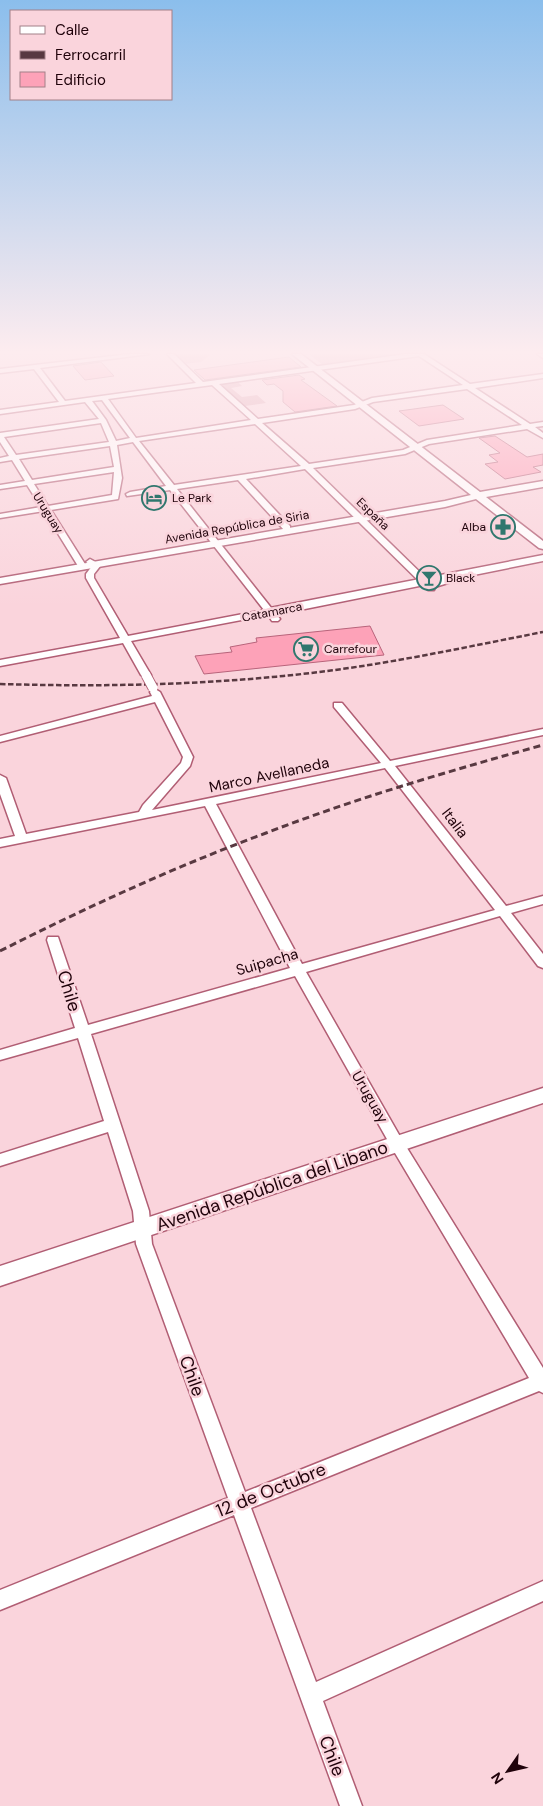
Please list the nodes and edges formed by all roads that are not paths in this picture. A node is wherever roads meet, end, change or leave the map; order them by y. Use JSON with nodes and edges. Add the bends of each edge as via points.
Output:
{"nodes":[{"id":1,"x":2,"y":438,"type":"edge"},
{"id":2,"x":110,"y":438,"type":"edge"},
{"id":3,"x":144,"y":438,"type":"edge"},
{"id":4,"x":276,"y":438,"type":"edge"},
{"id":5,"x":409,"y":438,"type":"edge"},
{"id":6,"x":461,"y":438,"type":"edge"},
{"id":7,"x":133,"y":440,"type":"junction"},
{"id":8,"x":112,"y":444,"type":"junction"},
{"id":9,"x":419,"y":446,"type":"junction"},
{"id":10,"x":14,"y":458,"type":"junction"},
{"id":11,"x":0,"y":460,"type":"edge"},
{"id":12,"x":307,"y":467,"type":"junction"},
{"id":13,"x":118,"y":470,"type":"junction"},
{"id":14,"x":240,"y":477,"type":"junction"},
{"id":15,"x":543,"y":480,"type":"edge"},
{"id":16,"x":29,"y":482,"type":"junction"},
{"id":17,"x":543,"y":484,"type":"edge"},
{"id":18,"x":0,"y":487,"type":"edge"},
{"id":19,"x":172,"y":488,"type":"junction"},
{"id":20,"x":501,"y":489,"type":"junction"},
{"id":21,"x":477,"y":491,"type":"junction"},
{"id":22,"x":130,"y":494,"type":"dead end"},
{"id":23,"x":457,"y":500,"type":"junction"},
{"id":24,"x":493,"y":504,"type":"junction"},
{"id":25,"x":46,"y":508,"type":"junction"},
{"id":26,"x":0,"y":516,"type":"edge"},
{"id":27,"x":358,"y":517,"type":"junction"},
{"id":28,"x":287,"y":528,"type":"junction"},
{"id":29,"x":543,"y":539,"type":"edge"},
{"id":30,"x":217,"y":542,"type":"junction"},
{"id":31,"x":543,"y":546,"type":"edge"},
{"id":32,"x":543,"y":558,"type":"edge"},
{"id":33,"x":90,"y":564,"type":"junction"},
{"id":34,"x":543,"y":564,"type":"edge"},
{"id":35,"x":0,"y":577,"type":"edge"},
{"id":36,"x":0,"y":581,"type":"edge"},
{"id":37,"x":428,"y":585,"type":"junction"},
{"id":38,"x":272,"y":616,"type":"junction"},
{"id":39,"x":127,"y":640,"type":"junction"},
{"id":40,"x":0,"y":663,"type":"edge"},
{"id":41,"x":156,"y":693,"type":"junction"},
{"id":42,"x":338,"y":705,"type":"dead end"},
{"id":43,"x":543,"y":732,"type":"edge"},
{"id":44,"x":0,"y":739,"type":"edge"},
{"id":45,"x":389,"y":765,"type":"junction"},
{"id":46,"x":0,"y":778,"type":"edge"},
{"id":47,"x":209,"y":802,"type":"junction"},
{"id":48,"x":144,"y":814,"type":"junction"},
{"id":49,"x":22,"y":839,"type":"junction"},
{"id":50,"x":0,"y":843,"type":"edge"},
{"id":51,"x":543,"y":900,"type":"edge"},
{"id":52,"x":502,"y":912,"type":"junction"},
{"id":53,"x":53,"y":940,"type":"dead end"},
{"id":54,"x":543,"y":963,"type":"edge"},
{"id":55,"x":298,"y":970,"type":"junction"},
{"id":56,"x":82,"y":1031,"type":"junction"},
{"id":57,"x":0,"y":1055,"type":"edge"},
{"id":58,"x":543,"y":1095,"type":"edge"},
{"id":59,"x":112,"y":1125,"type":"junction"},
{"id":60,"x":397,"y":1144,"type":"junction"},
{"id":61,"x":0,"y":1160,"type":"edge"},
{"id":62,"x":142,"y":1230,"type":"junction"},
{"id":63,"x":0,"y":1276,"type":"edge"},
{"id":64,"x":543,"y":1382,"type":"edge"},
{"id":65,"x":239,"y":1503,"type":"junction"},
{"id":66,"x":543,"y":1591,"type":"edge"},
{"id":67,"x":0,"y":1600,"type":"edge"},
{"id":68,"x":309,"y":1696,"type":"junction"},
{"id":69,"x":351,"y":1806,"type":"edge"}],
"edges":[{"from":1,"to":10,"type":"street","name":"Uruguay"},
{"from":2,"to":8,"type":"street"},
{"from":3,"to":7,"type":"street"},
{"from":4,"to":12,"type":"street","name":"España"},
{"from":5,"to":9,"type":"main road"},
{"from":6,"to":9,"type":"street"},
{"from":7,"to":8,"type":"street"},
{"from":7,"to":19,"type":"street"},
{"from":8,"to":10,"type":"street"},
{"from":8,"to":13,"type":"street"},
{"from":9,"to":12,"type":"street","via":[[404,452]]},
{"from":9,"to":21,"type":"main road"},
{"from":10,"to":11,"type":"street"},
{"from":10,"to":16,"type":"street","name":"Uruguay"},
{"from":12,"to":14,"type":"street"},
{"from":12,"to":27,"type":"street","name":"España"},
{"from":13,"to":16,"type":"street"},
{"from":13,"to":25,"type":"street","via":[[115,498]]},
{"from":14,"to":19,"type":"street"},
{"from":14,"to":28,"type":"street"},
{"from":15,"to":20,"type":"main road"},
{"from":16,"to":18,"type":"street"},
{"from":16,"to":25,"type":"street","name":"Uruguay"},
{"from":17,"to":20,"type":"main road"},
{"from":19,"to":22,"type":"street"},
{"from":19,"to":30,"type":"street"},
{"from":20,"to":21,"type":"main road","name":"Avenida República de Siria"},
{"from":20,"to":21,"type":"main road"},
{"from":20,"to":24,"type":"main road","via":[[494,495]]},
{"from":21,"to":23,"type":"main road","name":"Avenida República de Siria"},
{"from":21,"to":24,"type":"main road"},
{"from":23,"to":24,"type":"main road"},
{"from":23,"to":27,"type":"main road","name":"Avenida República de Siria"},
{"from":24,"to":29,"type":"main road"},
{"from":24,"to":31,"type":"main road"},
{"from":25,"to":26,"type":"street"},
{"from":25,"to":33,"type":"street","name":"Uruguay"},
{"from":27,"to":28,"type":"main road","name":"Avenida República de Siria"},
{"from":27,"to":30,"type":"main road","name":"Avenida República de Siria"},
{"from":27,"to":37,"type":"street","name":"España"},
{"from":28,"to":30,"type":"main road","name":"Avenida República de Siria"},
{"from":30,"to":33,"type":"main road","name":"Avenida República de Siria"},
{"from":30,"to":38,"type":"street"},
{"from":32,"to":37,"type":"main road","name":"Catamarca"},
{"from":33,"to":35,"type":"main road","name":"Avenida República de Siria"},
{"from":33,"to":36,"type":"main road","name":"Avenida República de Siria"},
{"from":33,"to":39,"type":"street","via":[[90,578]]},
{"from":34,"to":37,"type":"main road","name":"Catamarca"},
{"from":37,"to":38,"type":"main road","name":"Catamarca"},
{"from":38,"to":39,"type":"street","name":"Catamarca"},
{"from":39,"to":40,"type":"street","name":"Catamarca"},
{"from":39,"to":41,"type":"street","bridge":true},
{"from":41,"to":44,"type":"street"},
{"from":41,"to":48,"type":"street","via":[[188,757],[186,764]]},
{"from":42,"to":45,"type":"street","name":"Italia"},
{"from":43,"to":45,"type":"street","name":"Marco Avellaneda"},
{"from":45,"to":47,"type":"street","name":"Marco Avellaneda"},
{"from":45,"to":52,"type":"street","name":"Italia"},
{"from":46,"to":49,"type":"street"},
{"from":47,"to":48,"type":"street","name":"Marco Avellaneda"},
{"from":47,"to":55,"type":"street","name":"Uruguay"},
{"from":48,"to":49,"type":"street","name":"Marco Avellaneda"},
{"from":49,"to":50,"type":"street","name":"Marco Avellaneda"},
{"from":51,"to":52,"type":"street","name":"Suipacha"},
{"from":52,"to":54,"type":"street","name":"Italia"},
{"from":52,"to":55,"type":"street","name":"Suipacha"},
{"from":53,"to":56,"type":"street","name":"Chile"},
{"from":55,"to":56,"type":"street","name":"Suipacha"},
{"from":55,"to":60,"type":"street","name":"Uruguay"},
{"from":56,"to":57,"type":"street","name":"Suipacha"},
{"from":56,"to":59,"type":"street","name":"Chile"},
{"from":58,"to":60,"type":"main road","name":"Avenida República del Libano"},
{"from":59,"to":61,"type":"street"},
{"from":59,"to":62,"type":"street","name":"Chile","via":[[141,1210]]},
{"from":60,"to":62,"type":"main road","name":"Avenida República del Libano"},
{"from":60,"to":64,"type":"street","name":"Uruguay"},
{"from":62,"to":63,"type":"main road","name":"Avenida República del Libano"},
{"from":62,"to":65,"type":"street","name":"Chile","via":[[144,1244]]},
{"from":64,"to":65,"type":"street","name":"12 de Octubre"},
{"from":65,"to":67,"type":"street","name":"12 de Octubre"},
{"from":65,"to":68,"type":"street","name":"Chile"},
{"from":66,"to":68,"type":"street"},
{"from":68,"to":69,"type":"street","name":"Chile"}]}
